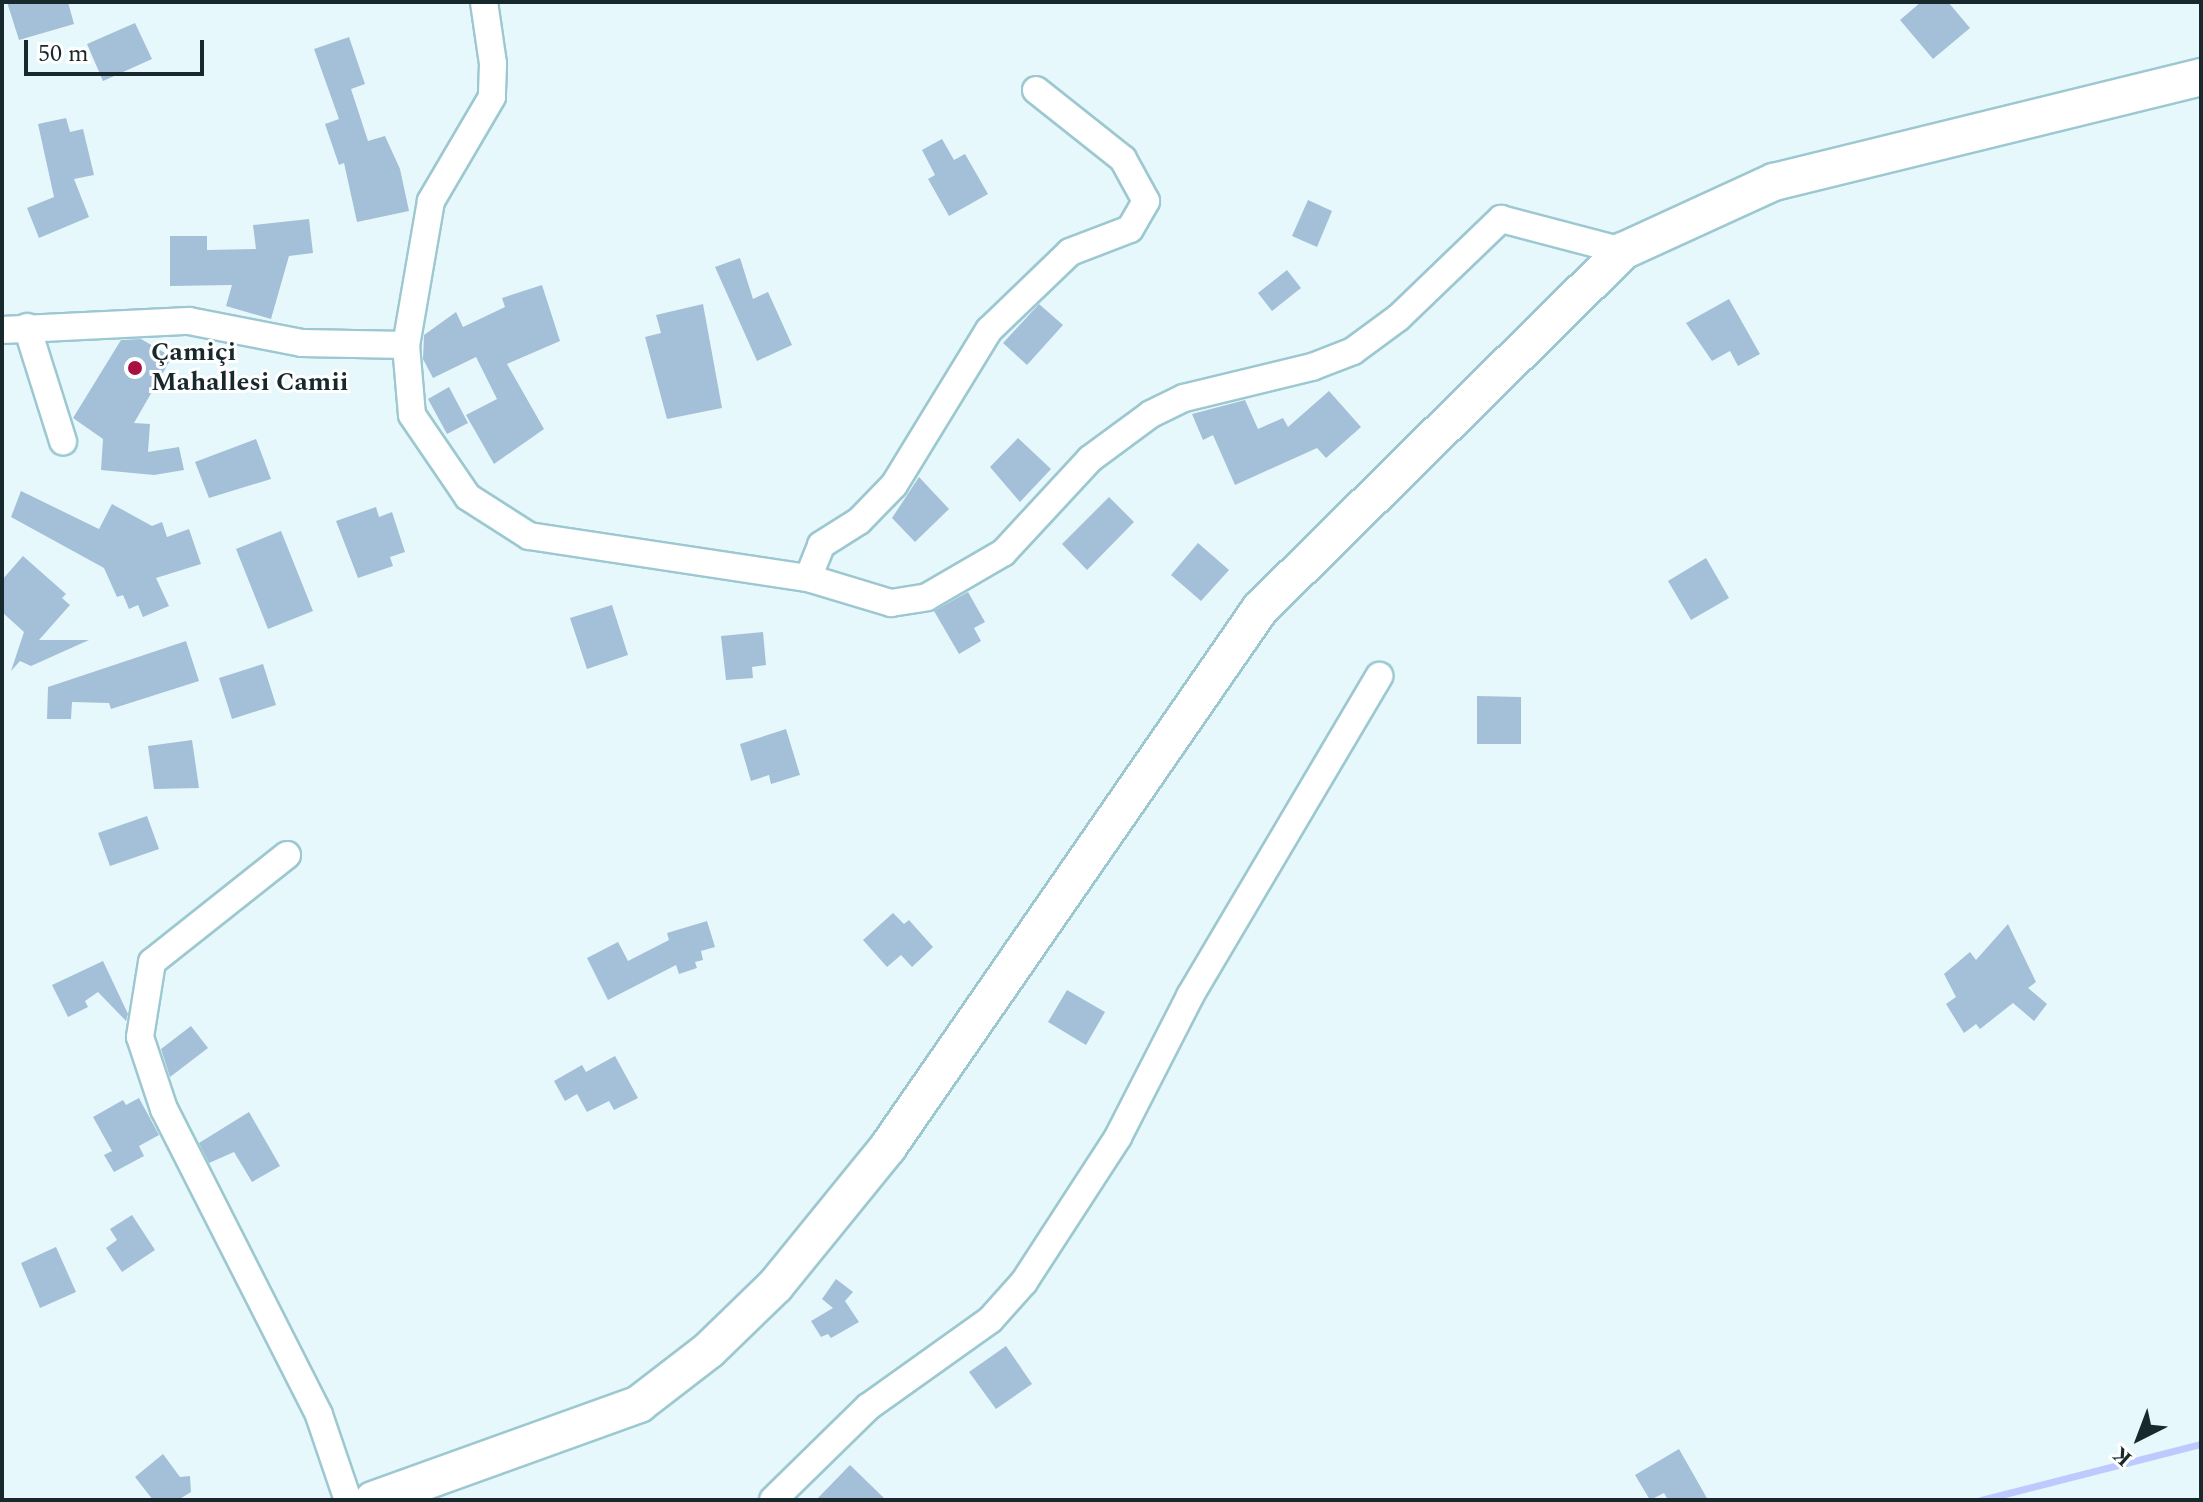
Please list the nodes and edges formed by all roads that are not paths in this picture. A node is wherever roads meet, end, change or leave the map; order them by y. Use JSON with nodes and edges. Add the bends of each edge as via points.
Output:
{"nodes":[{"id":1,"x":484,"y":2,"type":"edge"},
{"id":2,"x":2201,"y":77,"type":"edge"},
{"id":3,"x":1036,"y":90,"type":"dead end"},
{"id":4,"x":1623,"y":251,"type":"junction"},
{"id":5,"x":11,"y":329,"type":"edge"},
{"id":6,"x":406,"y":345,"type":"junction"},
{"id":7,"x":63,"y":441,"type":"dead end"},
{"id":8,"x":808,"y":578,"type":"junction"},
{"id":9,"x":1379,"y":676,"type":"dead end"},
{"id":10,"x":287,"y":855,"type":"dead end"},
{"id":11,"x":348,"y":1500,"type":"edge"},
{"id":12,"x":373,"y":1500,"type":"edge"},
{"id":13,"x":773,"y":1500,"type":"edge"}],
"edges":[{"from":1,"to":6,"type":"street","via":[[492,97],[431,201]]},
{"from":2,"to":4,"type":"main road","via":[[1774,182]]},
{"from":3,"to":8,"type":"street","via":[[1123,159],[1146,201],[1130,229],[1070,252],[989,330],[894,485],[859,521],[821,545]]},
{"from":4,"to":8,"type":"street","via":[[1501,219],[1398,318],[1353,351],[1312,367],[1184,398],[1151,414],[1090,459],[1003,553],[927,597],[891,603]]},
{"from":4,"to":12,"type":"main road","via":[[1260,609],[888,1147],[776,1285],[709,1350],[639,1404]]},
{"from":5,"to":6,"type":"street","via":[[189,321],[302,343]]},
{"from":5,"to":7,"type":"street"},
{"from":6,"to":8,"type":"street","via":[[412,415],[468,497],[529,536]]},
{"from":9,"to":13,"type":"street","via":[[1190,996],[1118,1137],[1024,1282],[990,1320],[868,1407]]},
{"from":10,"to":11,"type":"street","via":[[152,962],[140,1037],[164,1109],[319,1415]]}]}
